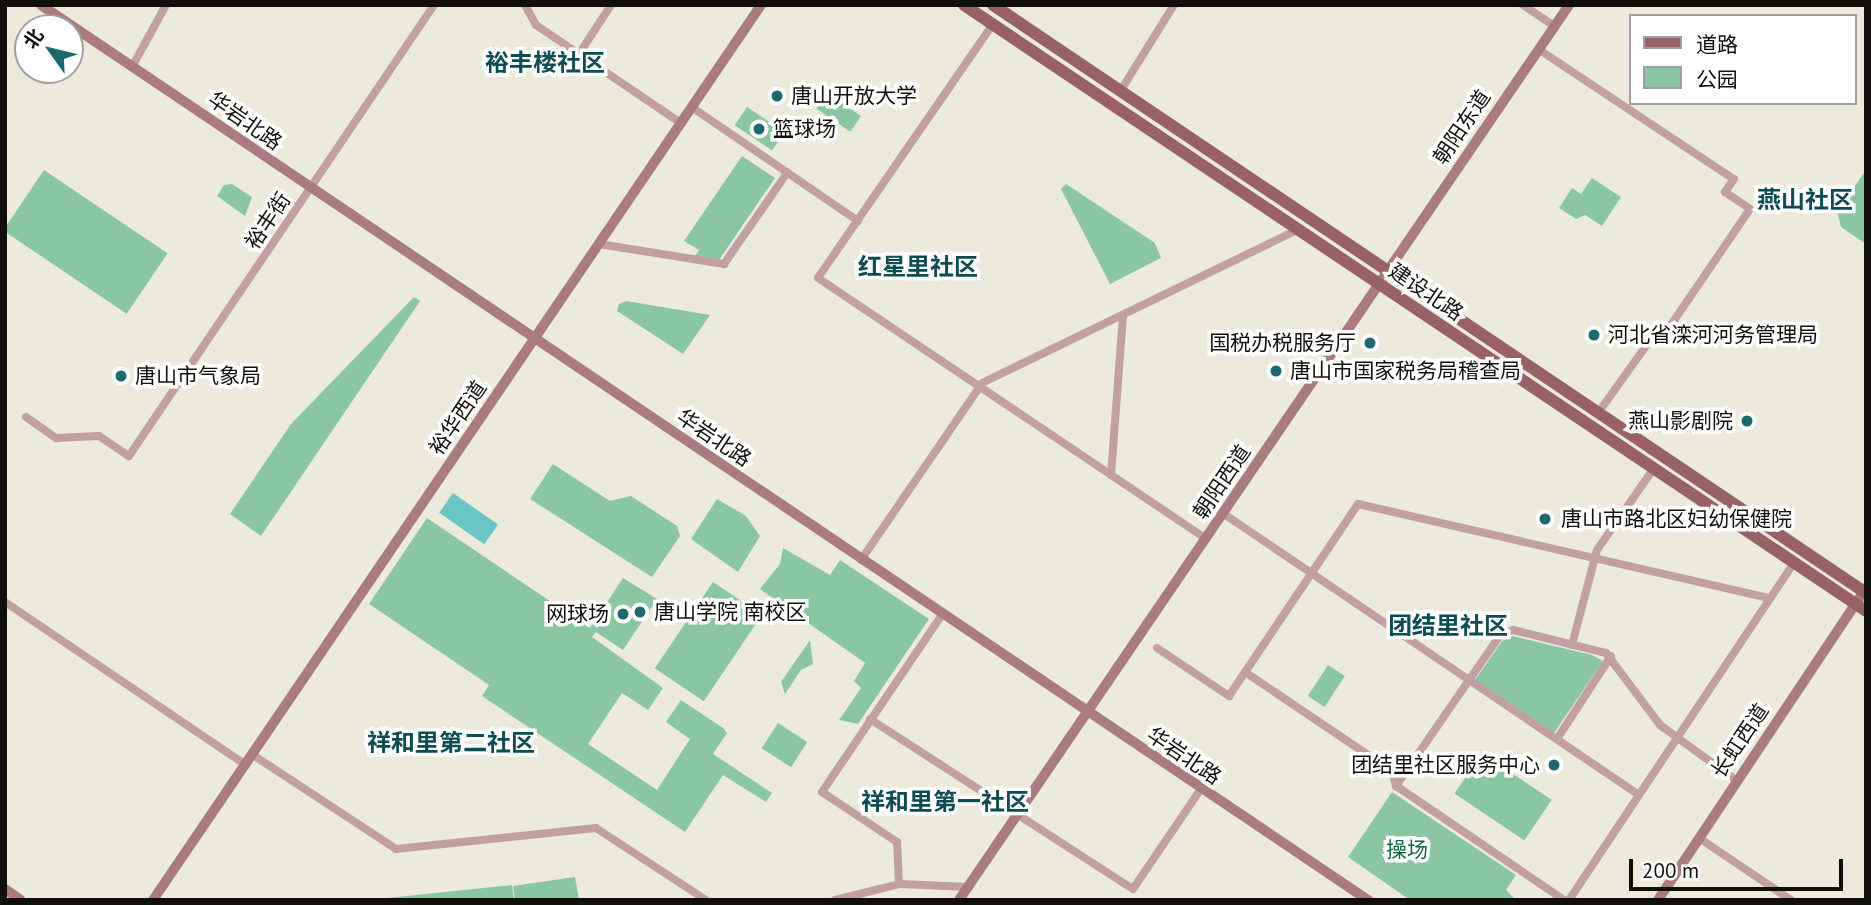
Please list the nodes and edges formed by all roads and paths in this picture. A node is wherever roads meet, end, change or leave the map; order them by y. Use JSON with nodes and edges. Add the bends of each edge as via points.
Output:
{"nodes":[{"id":1,"x":41,"y":5,"type":"edge"},
{"id":2,"x":166,"y":5,"type":"edge"},
{"id":3,"x":434,"y":5,"type":"edge"},
{"id":4,"x":525,"y":5,"type":"edge"},
{"id":5,"x":611,"y":5,"type":"edge"},
{"id":6,"x":761,"y":5,"type":"edge"},
{"id":7,"x":964,"y":5,"type":"edge"},
{"id":8,"x":993,"y":5,"type":"edge"},
{"id":9,"x":1174,"y":5,"type":"edge"},
{"id":10,"x":1523,"y":5,"type":"edge"},
{"id":11,"x":1569,"y":5,"type":"edge"},
{"id":12,"x":993,"y":24,"type":"junction"},
{"id":13,"x":1554,"y":26,"type":"junction"},
{"id":14,"x":1538,"y":49,"type":"junction"},
{"id":15,"x":579,"y":54,"type":"junction"},
{"id":16,"x":132,"y":67,"type":"junction"},
{"id":17,"x":1121,"y":90,"type":"junction"},
{"id":18,"x":693,"y":108,"type":"junction"},
{"id":19,"x":682,"y":124,"type":"junction"},
{"id":20,"x":787,"y":173,"type":"junction"},
{"id":21,"x":310,"y":190,"type":"junction"},
{"id":22,"x":858,"y":221,"type":"junction"},
{"id":23,"x":1299,"y":229,"type":"junction"},
{"id":24,"x":599,"y":244,"type":"junction"},
{"id":25,"x":1388,"y":271,"type":"junction"},
{"id":26,"x":1380,"y":284,"type":"junction"},
{"id":27,"x":1123,"y":317,"type":"junction"},
{"id":28,"x":534,"y":340,"type":"junction"},
{"id":29,"x":978,"y":386,"type":"junction"},
{"id":30,"x":1598,"y":413,"type":"junction"},
{"id":31,"x":26,"y":416,"type":"dead end"},
{"id":32,"x":1654,"y":468,"type":"junction"},
{"id":33,"x":1111,"y":475,"type":"junction"},
{"id":34,"x":1224,"y":514,"type":"junction"},
{"id":35,"x":1206,"y":539,"type":"junction"},
{"id":36,"x":1594,"y":558,"type":"junction"},
{"id":37,"x":861,"y":560,"type":"junction"},
{"id":38,"x":1794,"y":563,"type":"junction"},
{"id":39,"x":1312,"y":573,"type":"junction"},
{"id":40,"x":1865,"y":591,"type":"edge"},
{"id":41,"x":1769,"y":598,"type":"junction"},
{"id":42,"x":5,"y":602,"type":"edge"},
{"id":43,"x":1861,"y":607,"type":"edge"},
{"id":44,"x":942,"y":615,"type":"junction"},
{"id":45,"x":1572,"y":645,"type":"junction"},
{"id":46,"x":1157,"y":648,"type":"dead end"},
{"id":47,"x":1611,"y":656,"type":"junction"},
{"id":48,"x":1245,"y":672,"type":"junction"},
{"id":49,"x":1469,"y":678,"type":"junction"},
{"id":50,"x":1088,"y":714,"type":"junction"},
{"id":51,"x":870,"y":719,"type":"junction"},
{"id":52,"x":1557,"y":739,"type":"junction"},
{"id":53,"x":1676,"y":740,"type":"junction"},
{"id":54,"x":250,"y":760,"type":"junction"},
{"id":55,"x":1737,"y":781,"type":"junction"},
{"id":56,"x":1396,"y":786,"type":"junction"},
{"id":57,"x":1200,"y":790,"type":"junction"},
{"id":58,"x":1639,"y":795,"type":"junction"},
{"id":59,"x":1020,"y":817,"type":"junction"},
{"id":60,"x":1699,"y":838,"type":"junction"},
{"id":61,"x":188,"y":853,"type":"junction"},
{"id":62,"x":899,"y":884,"type":"junction"},
{"id":63,"x":969,"y":887,"type":"junction"},
{"id":64,"x":5,"y":890,"type":"edge"},
{"id":65,"x":21,"y":900,"type":"edge"},
{"id":66,"x":153,"y":900,"type":"edge"},
{"id":67,"x":162,"y":900,"type":"edge"},
{"id":68,"x":706,"y":900,"type":"edge"},
{"id":69,"x":835,"y":900,"type":"edge"},
{"id":70,"x":962,"y":900,"type":"edge"},
{"id":71,"x":1368,"y":900,"type":"edge"},
{"id":72,"x":1567,"y":900,"type":"edge"},
{"id":73,"x":1658,"y":900,"type":"edge"},
{"id":74,"x":1791,"y":900,"type":"edge"}],
"edges":[{"from":1,"to":16,"type":"street","name":"华岩北路"},
{"from":2,"to":16,"type":"street"},
{"from":3,"to":21,"type":"street","name":"裕丰街"},
{"from":4,"to":15,"type":"street","via":[[536,25]]},
{"from":5,"to":15,"type":"street"},
{"from":6,"to":18,"type":"street","name":"裕华西道"},
{"from":7,"to":12,"type":"main road","name":"建设北路"},
{"from":8,"to":17,"type":"main road","name":"建设北路"},
{"from":9,"to":17,"type":"street"},
{"from":10,"to":13,"type":"street"},
{"from":11,"to":13,"type":"street","name":"朝阳东道"},
{"from":12,"to":22,"type":"street"},
{"from":12,"to":23,"type":"main road","name":"建设北路"},
{"from":13,"to":14,"type":"street","name":"朝阳东道"},
{"from":14,"to":25,"type":"street","name":"朝阳东道"},
{"from":14,"to":30,"type":"street","via":[[1734,179],[1725,192],[1749,209],[1664,335],[1651,339]]},
{"from":15,"to":19,"type":"street"},
{"from":16,"to":21,"type":"street","name":"华岩北路"},
{"from":17,"to":25,"type":"main road","name":"建设北路"},
{"from":18,"to":19,"type":"street","name":"裕华西道"},
{"from":18,"to":20,"type":"street"},
{"from":19,"to":24,"type":"street","name":"裕华西道"},
{"from":20,"to":22,"type":"street"},
{"from":20,"to":24,"type":"street","via":[[723,264]]},
{"from":21,"to":28,"type":"street","name":"华岩北路"},
{"from":21,"to":31,"type":"street","name":"裕丰街","via":[[129,456],[99,436],[56,438]]},
{"from":22,"to":29,"type":"street","via":[[818,278]]},
{"from":23,"to":26,"type":"main road","name":"建设北路"},
{"from":23,"to":27,"type":"street"},
{"from":24,"to":28,"type":"street","name":"裕华西道"},
{"from":25,"to":26,"type":"street","name":"朝阳西道"},
{"from":25,"to":30,"type":"main road","name":"建设北路"},
{"from":26,"to":32,"type":"main road","name":"建设北路"},
{"from":26,"to":34,"type":"street","name":"朝阳西道"},
{"from":27,"to":29,"type":"street"},
{"from":27,"to":33,"type":"street"},
{"from":28,"to":37,"type":"street","name":"华岩北路"},
{"from":28,"to":54,"type":"street","name":"裕华西道"},
{"from":29,"to":33,"type":"street"},
{"from":29,"to":37,"type":"street"},
{"from":30,"to":40,"type":"main road","name":"建设北路"},
{"from":32,"to":36,"type":"street"},
{"from":32,"to":38,"type":"main road","name":"建设北路"},
{"from":33,"to":35,"type":"street"},
{"from":34,"to":35,"type":"street","name":"朝阳西道"},
{"from":34,"to":39,"type":"street"},
{"from":35,"to":50,"type":"street","name":"朝阳西道"},
{"from":36,"to":39,"type":"street","via":[[1359,503]]},
{"from":36,"to":41,"type":"street"},
{"from":36,"to":45,"type":"street"},
{"from":37,"to":44,"type":"street","name":"华岩北路"},
{"from":38,"to":41,"type":"street"},
{"from":38,"to":43,"type":"main road","name":"建设北路"},
{"from":39,"to":48,"type":"street"},
{"from":39,"to":49,"type":"street"},
{"from":40,"to":43,"type":"street","name":"长虹西道"},
{"from":41,"to":53,"type":"street"},
{"from":42,"to":54,"type":"street"},
{"from":43,"to":55,"type":"street","name":"长虹西道"},
{"from":44,"to":50,"type":"street","name":"华岩北路"},
{"from":44,"to":51,"type":"street"},
{"from":45,"to":47,"type":"street"},
{"from":45,"to":49,"type":"street","via":[[1507,632]]},
{"from":46,"to":48,"type":"street","via":[[1229,696]]},
{"from":47,"to":52,"type":"street"},
{"from":47,"to":53,"type":"street"},
{"from":48,"to":56,"type":"street","via":[[1392,771]]},
{"from":49,"to":52,"type":"street"},
{"from":49,"to":56,"type":"street"},
{"from":50,"to":57,"type":"street","name":"华岩北路"},
{"from":50,"to":59,"type":"street","name":"朝阳西道"},
{"from":51,"to":59,"type":"street"},
{"from":51,"to":62,"type":"street","via":[[822,792],[897,842]]},
{"from":52,"to":58,"type":"street"},
{"from":53,"to":55,"type":"street"},
{"from":53,"to":58,"type":"street"},
{"from":54,"to":61,"type":"street","name":"裕华西道"},
{"from":54,"to":68,"type":"street","via":[[396,849],[596,828]]},
{"from":55,"to":60,"type":"street","name":"长虹西道"},
{"from":56,"to":72,"type":"street"},
{"from":57,"to":59,"type":"street","via":[[1133,889]]},
{"from":57,"to":71,"type":"street","name":"华岩北路"},
{"from":58,"to":72,"type":"street"},
{"from":59,"to":63,"type":"street","name":"朝阳西道"},
{"from":59,"to":70,"type":"street","name":"朝阳西道"},
{"from":60,"to":73,"type":"street","name":"长虹西道"},
{"from":60,"to":74,"type":"street"},
{"from":61,"to":66,"type":"street","name":"裕华西道"},
{"from":61,"to":67,"type":"street","name":"裕华西道"},
{"from":62,"to":63,"type":"street"},
{"from":62,"to":69,"type":"street"},
{"from":63,"to":70,"type":"street","name":"朝阳西道"},
{"from":64,"to":65,"type":"street"}]}
